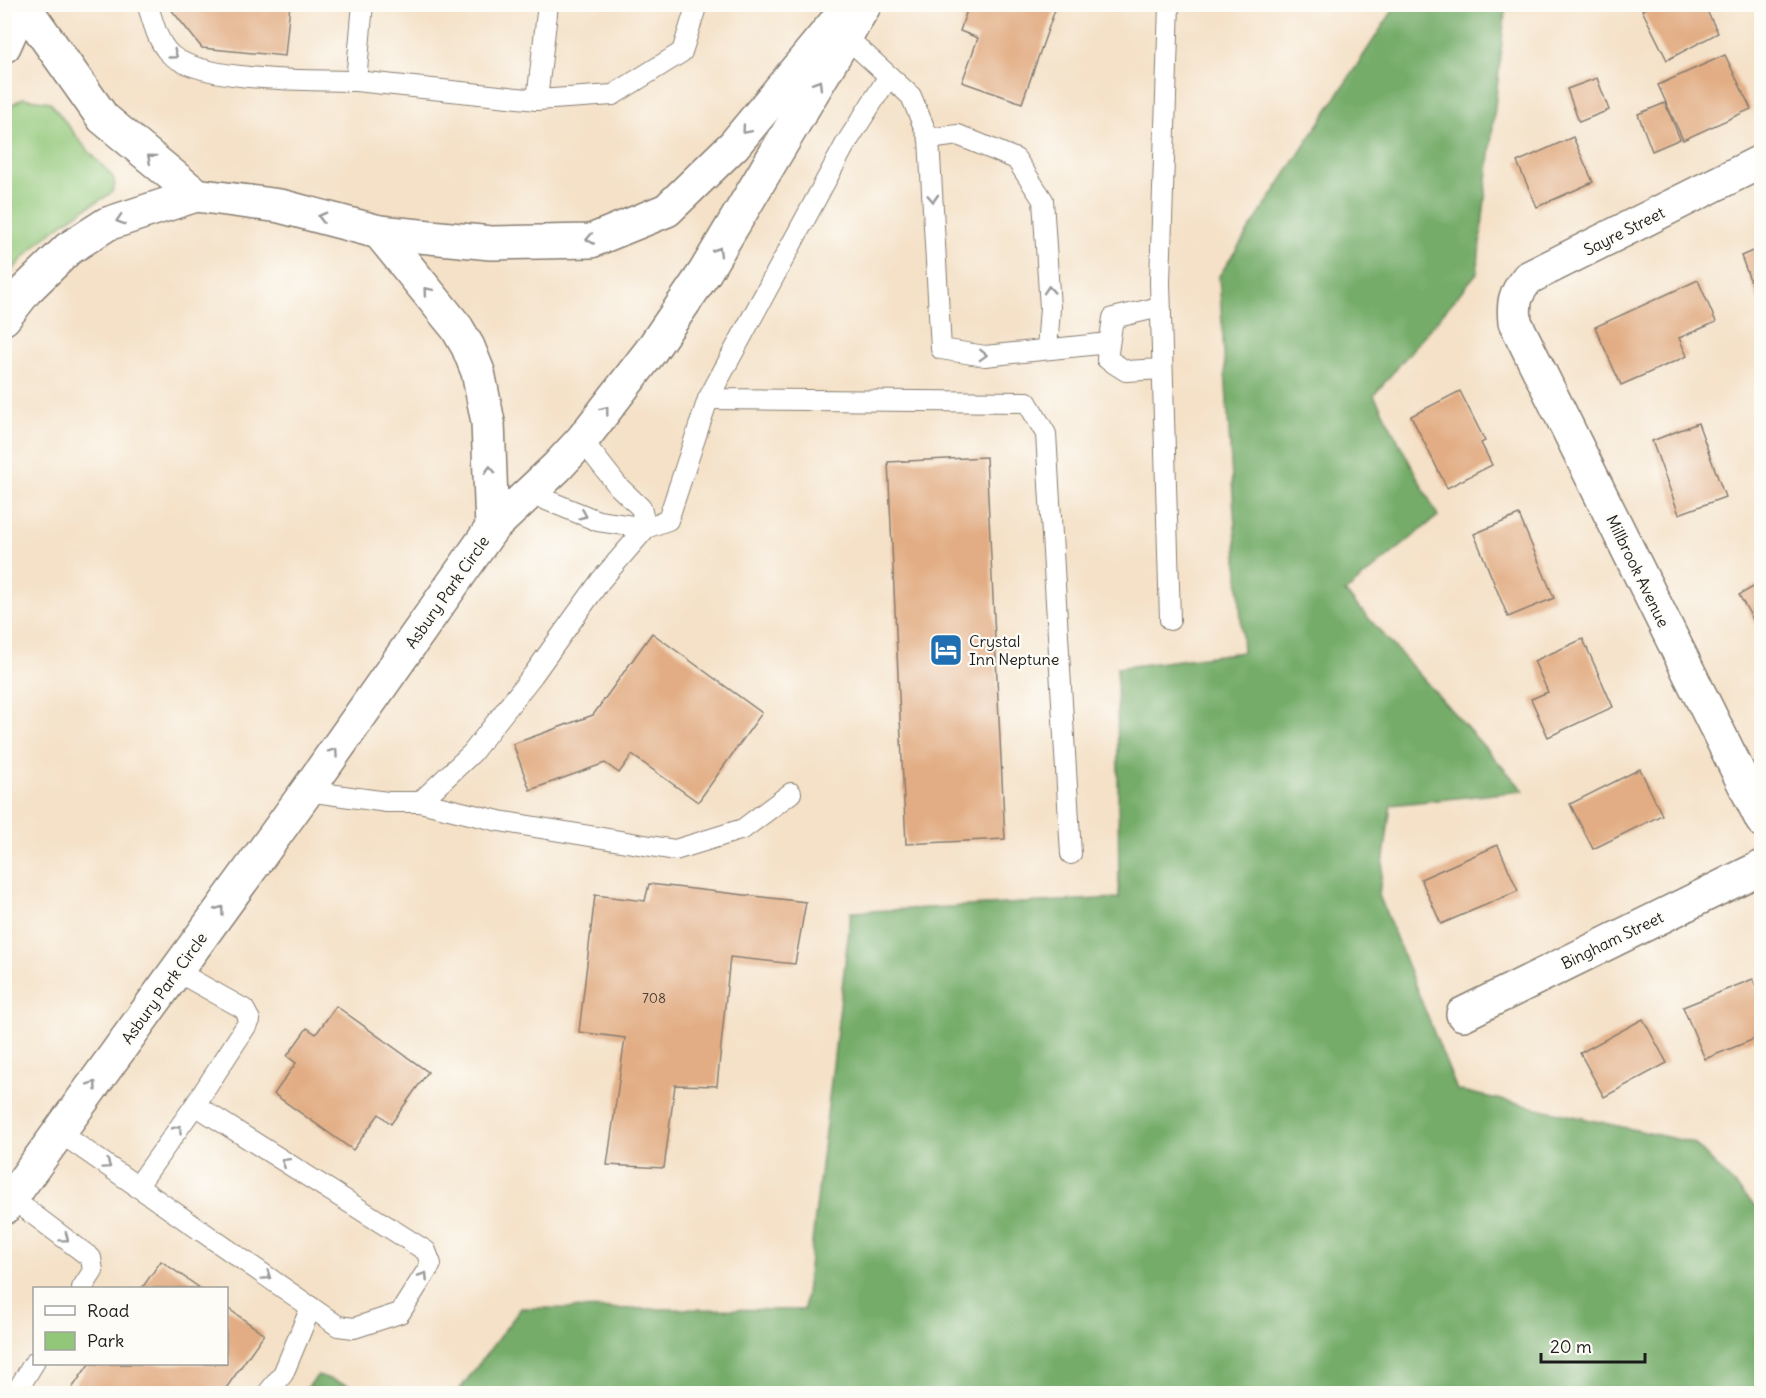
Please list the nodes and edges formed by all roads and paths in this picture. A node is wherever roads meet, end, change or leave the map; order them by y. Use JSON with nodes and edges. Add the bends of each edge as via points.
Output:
{"nodes":[{"id":1,"x":147,"y":4,"type":"edge"},
{"id":2,"x":363,"y":4,"type":"edge"},
{"id":3,"x":548,"y":4,"type":"edge"},
{"id":4,"x":697,"y":4,"type":"edge"},
{"id":5,"x":851,"y":4,"type":"edge"},
{"id":6,"x":865,"y":4,"type":"edge"},
{"id":7,"x":1170,"y":4,"type":"edge"},
{"id":8,"x":23,"y":5,"type":"edge"},
{"id":9,"x":846,"y":37,"type":"junction"},
{"id":10,"x":4,"y":46,"type":"edge"},
{"id":11,"x":889,"y":76,"type":"junction"},
{"id":12,"x":356,"y":81,"type":"junction"},
{"id":13,"x":537,"y":100,"type":"junction"},
{"id":14,"x":930,"y":139,"type":"junction"},
{"id":15,"x":1761,"y":161,"type":"edge"},
{"id":16,"x":196,"y":195,"type":"junction"},
{"id":17,"x":378,"y":232,"type":"junction"},
{"id":18,"x":1160,"y":307,"type":"junction"},
{"id":19,"x":4,"y":318,"type":"edge"},
{"id":20,"x":1515,"y":322,"type":"joint"},
{"id":21,"x":1109,"y":343,"type":"junction"},
{"id":22,"x":1047,"y":349,"type":"junction"},
{"id":23,"x":1162,"y":369,"type":"junction"},
{"id":24,"x":708,"y":399,"type":"junction"},
{"id":25,"x":582,"y":440,"type":"junction"},
{"id":26,"x":530,"y":493,"type":"junction"},
{"id":27,"x":492,"y":528,"type":"junction"},
{"id":28,"x":646,"y":528,"type":"junction"},
{"id":29,"x":1170,"y":620,"type":"dead end"},
{"id":30,"x":307,"y":790,"type":"junction"},
{"id":31,"x":791,"y":793,"type":"dead end"},
{"id":32,"x":420,"y":802,"type":"junction"},
{"id":33,"x":1761,"y":820,"type":"edge"},
{"id":34,"x":1071,"y":854,"type":"dead end"},
{"id":35,"x":1761,"y":867,"type":"edge"},
{"id":36,"x":176,"y":970,"type":"junction"},
{"id":37,"x":1463,"y":1014,"type":"dead end"},
{"id":38,"x":195,"y":1106,"type":"junction"},
{"id":39,"x":59,"y":1132,"type":"junction"},
{"id":40,"x":137,"y":1187,"type":"junction"},
{"id":41,"x":9,"y":1213,"type":"edge"},
{"id":42,"x":83,"y":1287,"type":"edge"},
{"id":43,"x":311,"y":1307,"type":"junction"},
{"id":44,"x":33,"y":1365,"type":"edge"},
{"id":45,"x":15,"y":1394,"type":"edge"},
{"id":46,"x":267,"y":1394,"type":"edge"}],
"edges":[{"from":1,"to":12,"type":"lane","one_way":true,"via":[[158,36],[169,53],[195,68],[239,76]]},
{"from":2,"to":12,"type":"lane"},
{"from":3,"to":13,"type":"lane"},
{"from":4,"to":13,"type":"lane","via":[[682,52],[613,95]]},
{"from":5,"to":17,"type":"main road","one_way":true,"via":[[734,145],[668,210],[591,241],[491,243]]},
{"from":6,"to":9,"type":"main road"},
{"from":7,"to":18,"type":"lane"},
{"from":8,"to":10,"type":"main road"},
{"from":16,"to":8,"type":"main road","one_way":true,"via":[[103,118]]},
{"from":9,"to":11,"type":"lane"},
{"from":25,"to":9,"type":"main road","one_way":true,"via":[[705,272]]},
{"from":11,"to":14,"type":"lane","via":[[911,96]]},
{"from":11,"to":24,"type":"lane","via":[[845,145]]},
{"from":12,"to":13,"type":"lane"},
{"from":22,"to":14,"type":"lane","one_way":true,"via":[[1050,309],[1043,200],[1016,159],[958,135]]},
{"from":14,"to":22,"type":"lane","one_way":true,"via":[[940,349],[985,356]]},
{"from":15,"to":20,"type":"main road","name":"Sayre Street","via":[[1528,278],[1513,305]]},
{"from":17,"to":16,"type":"main road","one_way":true,"via":[[280,206]]},
{"from":16,"to":19,"type":"main road","one_way":true,"via":[[107,224],[68,249]]},
{"from":27,"to":17,"type":"main road","name":"Asbury Park Circle","one_way":true,"via":[[489,422],[478,372],[457,328]]},
{"from":18,"to":21,"type":"lane","via":[[1113,318]]},
{"from":18,"to":23,"type":"lane"},
{"from":20,"to":33,"type":"main road","name":"Millbrook Avenue"},
{"from":21,"to":22,"type":"lane"},
{"from":21,"to":23,"type":"lane","via":[[1107,359],[1126,371]]},
{"from":23,"to":29,"type":"lane"},
{"from":24,"to":28,"type":"lane","via":[[668,520]]},
{"from":24,"to":34,"type":"lane","via":[[1027,402],[1046,434]]},
{"from":25,"to":26,"type":"main road"},
{"from":25,"to":28,"type":"lane","via":[[641,508]]},
{"from":26,"to":27,"type":"main road"},
{"from":26,"to":28,"type":"lane","one_way":true,"via":[[598,521]]},
{"from":30,"to":27,"type":"main road","name":"Asbury Park Circle","one_way":true},
{"from":28,"to":32,"type":"lane","via":[[601,580],[471,753]]},
{"from":30,"to":32,"type":"lane","via":[[387,802]]},
{"from":36,"to":30,"type":"main road","name":"Asbury Park Circle","one_way":true},
{"from":31,"to":32,"type":"lane","via":[[743,829],[675,849],[499,821]]},
{"from":35,"to":37,"type":"main road","name":"Bingham Street"},
{"from":36,"to":38,"type":"lane","via":[[244,1009],[250,1020]]},
{"from":39,"to":36,"type":"main road","name":"Asbury Park Circle","one_way":true},
{"from":40,"to":38,"type":"lane","one_way":true},
{"from":43,"to":38,"type":"lane","one_way":true,"via":[[338,1326],[354,1328],[400,1313],[431,1264],[426,1251]]},
{"from":39,"to":40,"type":"lane","one_way":true},
{"from":39,"to":41,"type":"main road","name":"Asbury Park Circle"},
{"from":40,"to":43,"type":"lane","one_way":true},
{"from":41,"to":42,"type":"lane","one_way":true,"via":[[91,1257],[93,1271]]},
{"from":43,"to":46,"type":"lane","via":[[283,1374]]},
{"from":44,"to":45,"type":"lane"}]}
